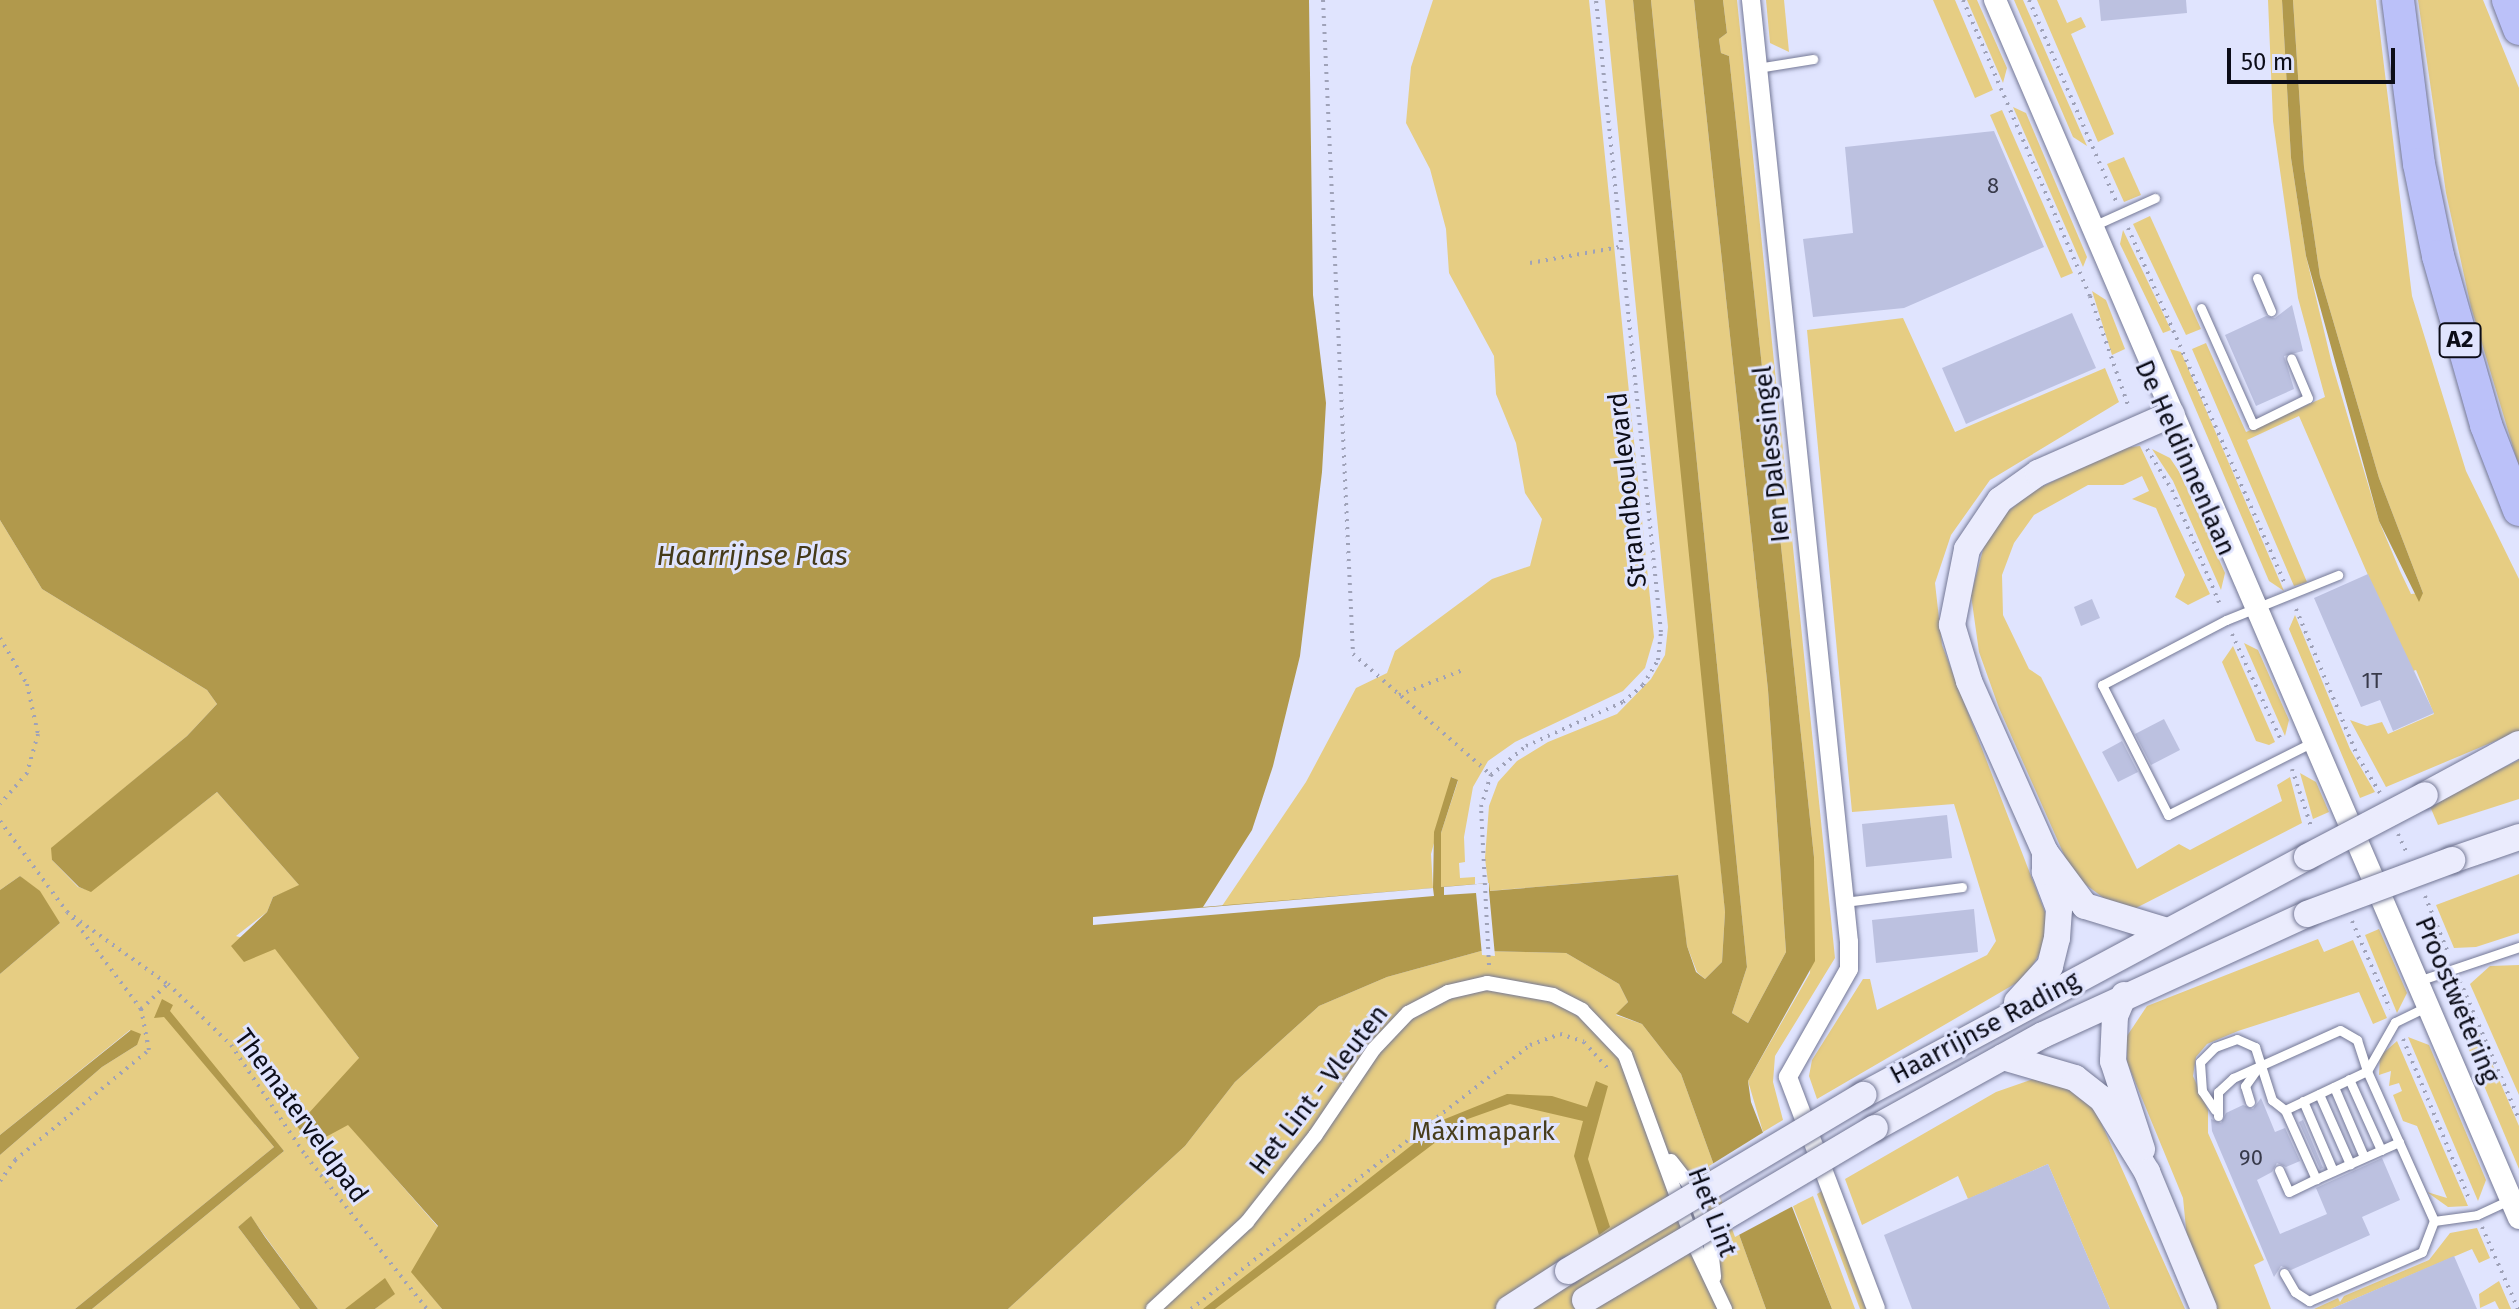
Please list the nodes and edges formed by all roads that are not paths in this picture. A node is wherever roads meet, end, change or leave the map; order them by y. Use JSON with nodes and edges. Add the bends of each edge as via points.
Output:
{"nodes":[{"id":1,"x":1751,"y":0,"type":"edge"},
{"id":2,"x":1995,"y":0,"type":"edge"},
{"id":3,"x":2398,"y":0,"type":"edge"},
{"id":4,"x":2508,"y":0,"type":"edge"},
{"id":5,"x":2519,"y":29,"type":"edge"},
{"id":6,"x":1813,"y":59,"type":"dead end"},
{"id":7,"x":1757,"y":68,"type":"junction"},
{"id":8,"x":2155,"y":198,"type":"dead end"},
{"id":9,"x":2093,"y":226,"type":"junction"},
{"id":10,"x":2257,"y":278,"type":"dead end"},
{"id":11,"x":2201,"y":308,"type":"dead end"},
{"id":12,"x":2271,"y":311,"type":"dead end"},
{"id":13,"x":2291,"y":358,"type":"dead end"},
{"id":14,"x":2172,"y":414,"type":"junction"},
{"id":15,"x":2519,"y":510,"type":"edge"},
{"id":16,"x":2338,"y":575,"type":"dead end"},
{"id":17,"x":2253,"y":607,"type":"junction"},
{"id":18,"x":2311,"y":743,"type":"junction"},
{"id":19,"x":2519,"y":744,"type":"edge"},
{"id":20,"x":2341,"y":806,"type":"joint"},
{"id":21,"x":2513,"y":839,"type":"edge"},
{"id":22,"x":2045,"y":852,"type":"junction"},
{"id":23,"x":1962,"y":887,"type":"dead end"},
{"id":24,"x":1845,"y":902,"type":"junction"},
{"id":25,"x":2167,"y":931,"type":"junction"},
{"id":26,"x":2519,"y":947,"type":"edge"},
{"id":27,"x":2418,"y":981,"type":"junction"},
{"id":28,"x":2124,"y":995,"type":"junction"},
{"id":29,"x":2428,"y":1006,"type":"junction"},
{"id":30,"x":2004,"y":1017,"type":"junction"},
{"id":31,"x":2003,"y":1057,"type":"junction"},
{"id":32,"x":2261,"y":1065,"type":"junction"},
{"id":33,"x":2367,"y":1071,"type":"junction"},
{"id":34,"x":2349,"y":1079,"type":"junction"},
{"id":35,"x":2334,"y":1087,"type":"junction"},
{"id":36,"x":2319,"y":1094,"type":"junction"},
{"id":37,"x":2303,"y":1101,"type":"junction"},
{"id":38,"x":2250,"y":1102,"type":"dead end"},
{"id":39,"x":2285,"y":1110,"type":"junction"},
{"id":40,"x":2399,"y":1142,"type":"junction"},
{"id":41,"x":2381,"y":1150,"type":"junction"},
{"id":42,"x":1665,"y":1154,"type":"joint"},
{"id":43,"x":2364,"y":1157,"type":"junction"},
{"id":44,"x":2350,"y":1164,"type":"junction"},
{"id":45,"x":2279,"y":1170,"type":"dead end"},
{"id":46,"x":2333,"y":1171,"type":"junction"},
{"id":47,"x":2147,"y":1172,"type":"junction"},
{"id":48,"x":2316,"y":1179,"type":"junction"},
{"id":49,"x":2515,"y":1209,"type":"edge"},
{"id":50,"x":2434,"y":1221,"type":"junction"},
{"id":51,"x":2284,"y":1273,"type":"dead end"},
{"id":52,"x":1578,"y":1304,"type":"edge"},
{"id":53,"x":1153,"y":1309,"type":"edge"},
{"id":54,"x":1509,"y":1309,"type":"edge"},
{"id":55,"x":1725,"y":1309,"type":"edge"},
{"id":56,"x":1876,"y":1309,"type":"edge"},
{"id":57,"x":2204,"y":1309,"type":"edge"}],
"edges":[{"from":1,"to":7,"type":"street","name":"Ien Dalessingel"},
{"from":2,"to":9,"type":"street","name":"De Heldinnenlaan"},
{"from":3,"to":15,"type":"highway","number":"A2","via":[[2419,164],[2438,256],[2486,425]]},
{"from":4,"to":5,"type":"highway"},
{"from":6,"to":7,"type":"lane"},
{"from":7,"to":24,"type":"street","name":"Ien Dalessingel"},
{"from":8,"to":9,"type":"lane"},
{"from":9,"to":14,"type":"street","name":"De Heldinnenlaan"},
{"from":10,"to":12,"type":"lane"},
{"from":11,"to":13,"type":"lane","via":[[2253,425],[2308,398]]},
{"from":14,"to":17,"type":"street","name":"De Heldinnenlaan"},
{"from":14,"to":22,"type":"main road","via":[[2038,473],[2000,500],[1967,549],[1952,625],[1969,681]]},
{"from":16,"to":17,"type":"lane"},
{"from":17,"to":18,"type":"street","name":"De Heldinnenlaan"},
{"from":17,"to":18,"type":"lane","via":[[2102,685],[2168,815]]},
{"from":18,"to":20,"type":"street","name":"De Heldinnenlaan"},
{"from":19,"to":25,"type":"main road","name":"Haarrijnse Rading","bridge":true},
{"from":20,"to":27,"type":"street","name":"Proostwetering"},
{"from":21,"to":28,"type":"main road","name":"Haarrijnse Rading","bridge":true,"via":[[2307,914]]},
{"from":22,"to":25,"type":"main road","via":[[2085,906]]},
{"from":22,"to":30,"type":"main road","via":[[2045,872],[2059,909],[2053,956]]},
{"from":23,"to":24,"type":"lane"},
{"from":24,"to":56,"type":"street","name":"Ien Dalessingel","via":[[1849,969],[1788,1077]]},
{"from":25,"to":30,"type":"main road","name":"Haarrijnse Rading"},
{"from":26,"to":27,"type":"lane"},
{"from":27,"to":29,"type":"street","name":"Proostwetering"},
{"from":28,"to":31,"type":"main road","name":"Haarrijnse Rading"},
{"from":28,"to":47,"type":"main road","via":[[2115,1016],[2113,1061],[2139,1130]]},
{"from":29,"to":33,"type":"lane","via":[[2395,1022]]},
{"from":29,"to":49,"type":"street","name":"Proostwetering"},
{"from":30,"to":54,"type":"main road","name":"Haarrijnse Rading","bridge":true,"via":[[1863,1095]]},
{"from":31,"to":47,"type":"main road","via":[[2088,1086]]},
{"from":31,"to":52,"type":"main road","name":"Haarrijnse Rading","bridge":true},
{"from":32,"to":32,"type":"lane","via":[[2248,1040],[2237,1039],[2207,1054],[2198,1072],[2216,1113],[2218,1092]]},
{"from":32,"to":33,"type":"lane","via":[[2340,1030],[2357,1040]]},
{"from":32,"to":38,"type":"lane","via":[[2245,1086]]},
{"from":32,"to":39,"type":"lane","via":[[2272,1100]]},
{"from":33,"to":34,"type":"lane"},
{"from":33,"to":40,"type":"lane"},
{"from":34,"to":35,"type":"lane"},
{"from":34,"to":41,"type":"lane"},
{"from":35,"to":36,"type":"lane"},
{"from":35,"to":43,"type":"lane"},
{"from":36,"to":37,"type":"lane"},
{"from":36,"to":44,"type":"lane"},
{"from":37,"to":39,"type":"lane"},
{"from":37,"to":46,"type":"lane"},
{"from":39,"to":48,"type":"lane"},
{"from":40,"to":41,"type":"lane"},
{"from":40,"to":50,"type":"lane"},
{"from":41,"to":43,"type":"lane"},
{"from":42,"to":53,"type":"street","name":"Het Lint - Vleuten","via":[[1625,1055],[1582,1010],[1553,995],[1487,983],[1448,992],[1408,1013],[1374,1049],[1247,1222]]},
{"from":42,"to":55,"type":"street","name":"Het Lint","via":[[1695,1246]]},
{"from":43,"to":44,"type":"lane"},
{"from":44,"to":46,"type":"lane"},
{"from":45,"to":48,"type":"lane","via":[[2289,1192]]},
{"from":46,"to":48,"type":"lane"},
{"from":47,"to":57,"type":"main road"},
{"from":49,"to":50,"type":"lane"},
{"from":50,"to":51,"type":"lane","via":[[2422,1252],[2309,1301],[2295,1292]]}]}
